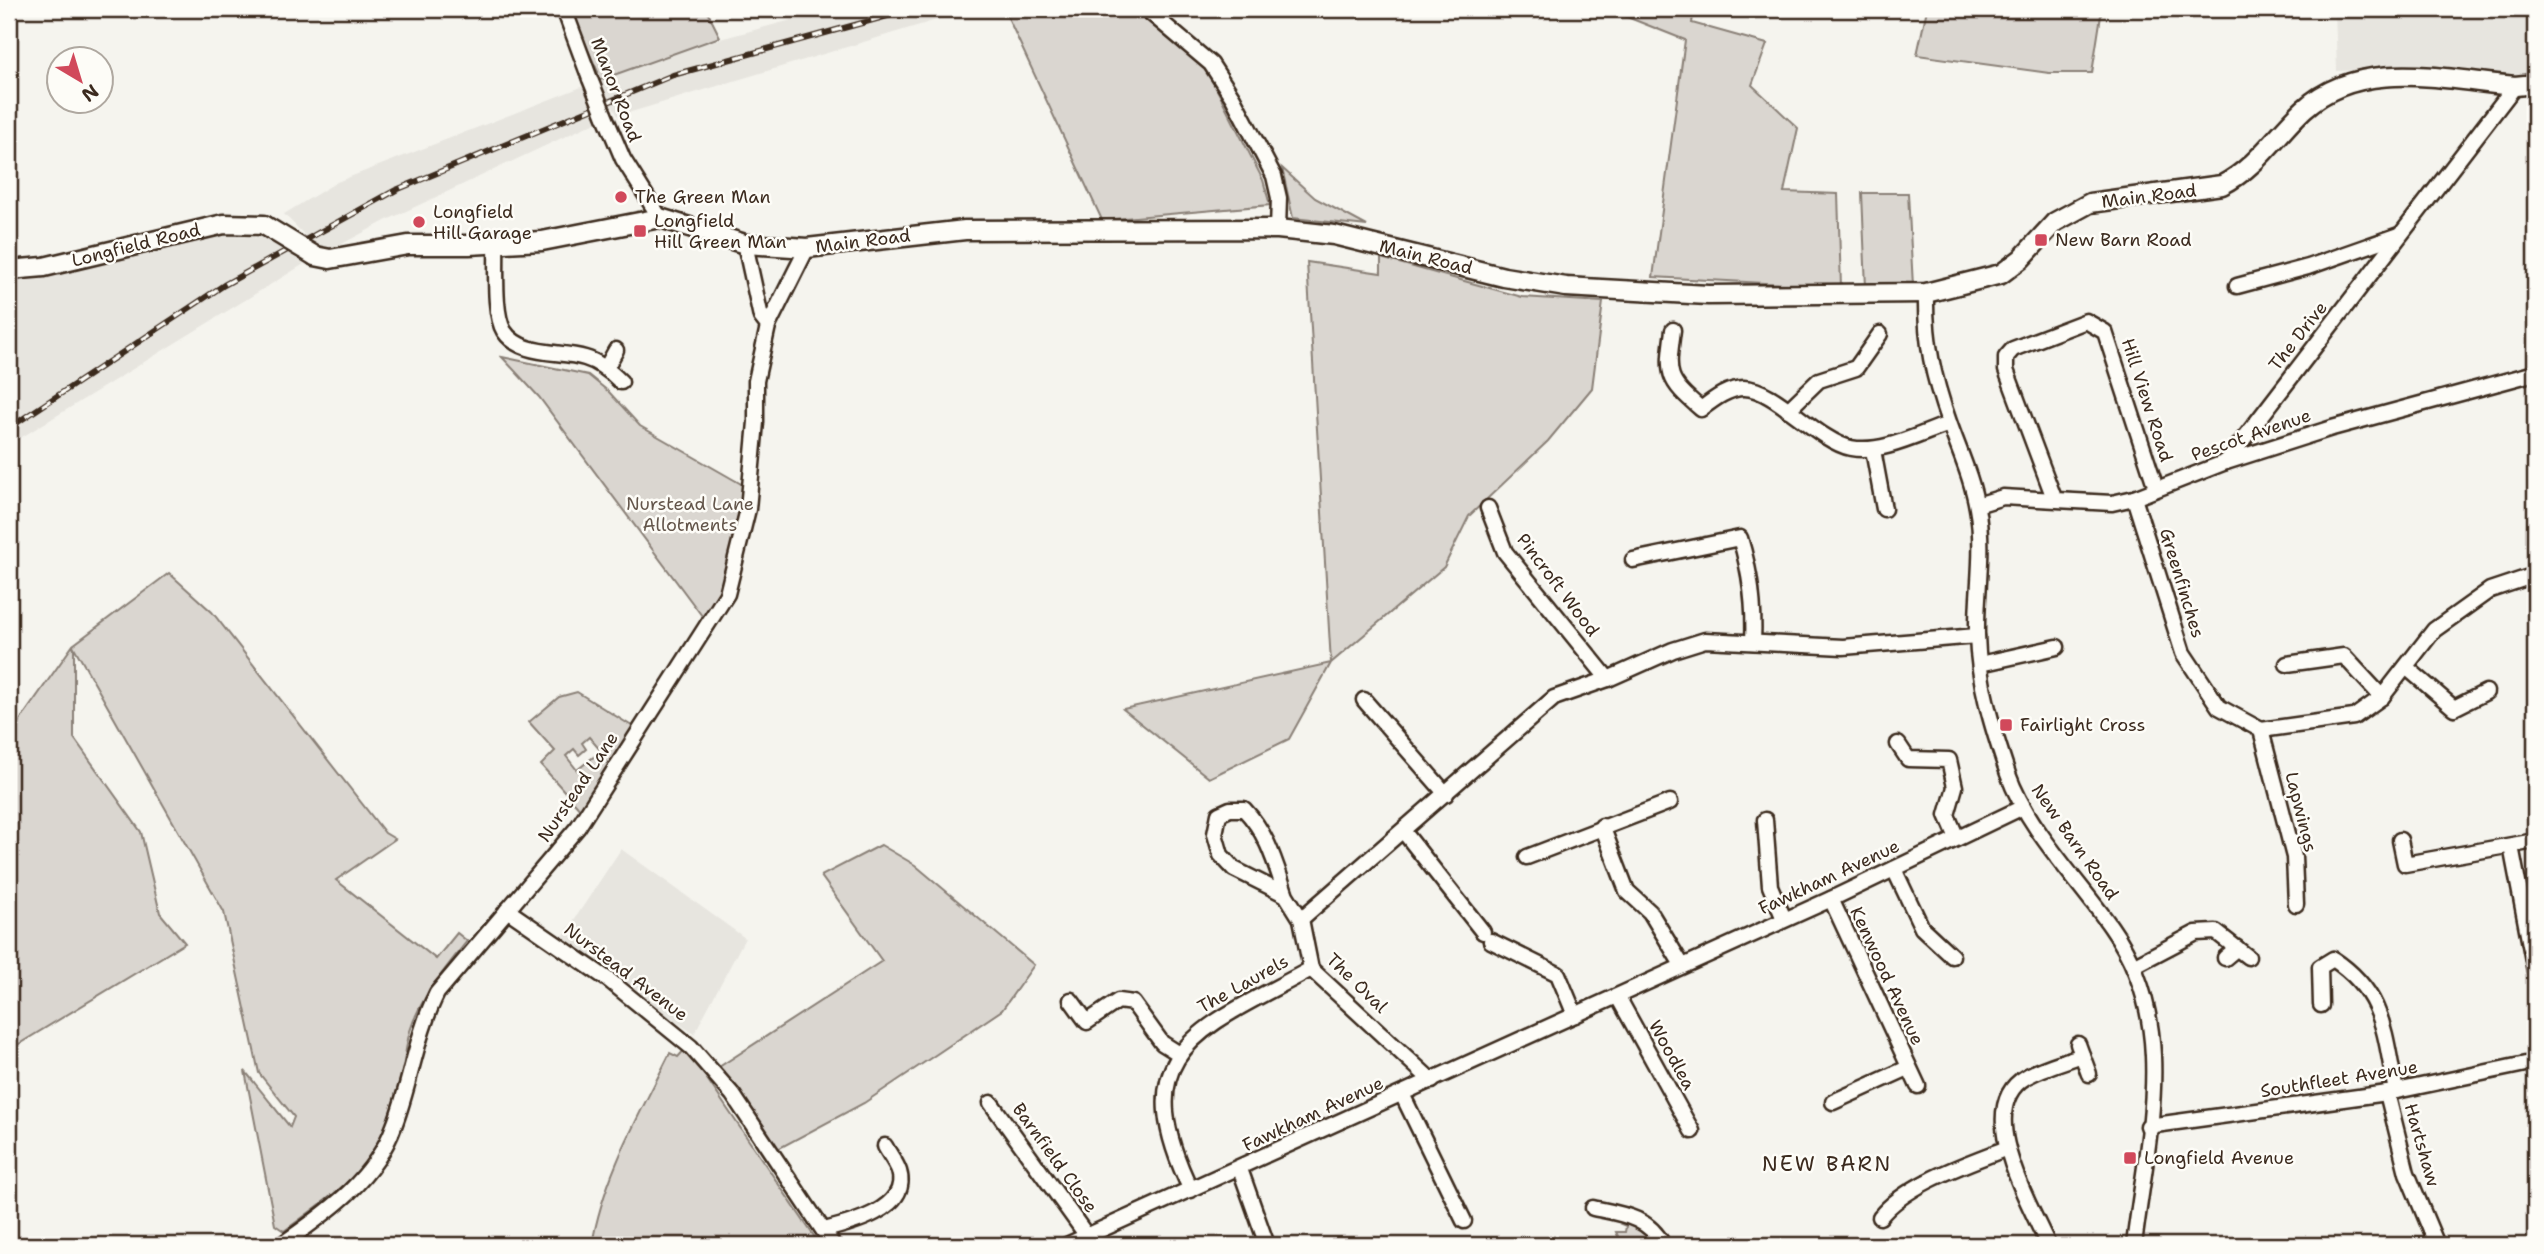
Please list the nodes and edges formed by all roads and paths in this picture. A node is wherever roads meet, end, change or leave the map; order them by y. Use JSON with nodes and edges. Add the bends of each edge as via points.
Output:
{"nodes":[{"id":1,"x":564,"y":9,"type":"edge"},
{"id":2,"x":1146,"y":9,"type":"edge"},
{"id":3,"x":2535,"y":85,"type":"edge"},
{"id":4,"x":2515,"y":86,"type":"junction"},
{"id":5,"x":660,"y":218,"type":"junction"},
{"id":6,"x":264,"y":225,"type":"joint"},
{"id":7,"x":1278,"y":229,"type":"junction"},
{"id":8,"x":2400,"y":235,"type":"junction"},
{"id":9,"x":496,"y":244,"type":"junction"},
{"id":10,"x":745,"y":244,"type":"junction"},
{"id":11,"x":807,"y":248,"type":"junction"},
{"id":12,"x":9,"y":270,"type":"edge"},
{"id":13,"x":2237,"y":286,"type":"dead end"},
{"id":14,"x":1926,"y":293,"type":"junction"},
{"id":15,"x":768,"y":326,"type":"junction"},
{"id":16,"x":1673,"y":330,"type":"dead end"},
{"id":17,"x":1880,"y":334,"type":"dead end"},
{"id":18,"x":616,"y":350,"type":"dead end"},
{"id":19,"x":606,"y":368,"type":"junction"},
{"id":20,"x":2535,"y":373,"type":"edge"},
{"id":21,"x":621,"y":382,"type":"dead end"},
{"id":22,"x":1788,"y":410,"type":"junction"},
{"id":23,"x":1949,"y":424,"type":"junction"},
{"id":24,"x":1873,"y":450,"type":"junction"},
{"id":25,"x":2226,"y":462,"type":"junction"},
{"id":26,"x":2155,"y":488,"type":"junction"},
{"id":27,"x":2054,"y":498,"type":"junction"},
{"id":28,"x":2134,"y":498,"type":"junction"},
{"id":29,"x":1977,"y":505,"type":"junction"},
{"id":30,"x":1488,"y":508,"type":"dead end"},
{"id":31,"x":1884,"y":509,"type":"dead end"},
{"id":32,"x":1633,"y":560,"type":"dead end"},
{"id":33,"x":2535,"y":575,"type":"edge"},
{"id":34,"x":1977,"y":636,"type":"junction"},
{"id":35,"x":1753,"y":642,"type":"junction"},
{"id":36,"x":2057,"y":647,"type":"dead end"},
{"id":37,"x":1980,"y":664,"type":"junction"},
{"id":38,"x":2287,"y":664,"type":"dead end"},
{"id":39,"x":2406,"y":667,"type":"junction"},
{"id":40,"x":1608,"y":679,"type":"junction"},
{"id":41,"x":2486,"y":692,"type":"dead end"},
{"id":42,"x":2382,"y":697,"type":"junction"},
{"id":43,"x":1364,"y":700,"type":"dead end"},
{"id":44,"x":2261,"y":730,"type":"junction"},
{"id":45,"x":1898,"y":744,"type":"dead end"},
{"id":46,"x":1446,"y":794,"type":"junction"},
{"id":47,"x":1670,"y":802,"type":"dead end"},
{"id":48,"x":2023,"y":807,"type":"junction"},
{"id":49,"x":1765,"y":820,"type":"dead end"},
{"id":50,"x":1602,"y":826,"type":"junction"},
{"id":51,"x":1404,"y":832,"type":"junction"},
{"id":52,"x":1957,"y":838,"type":"junction"},
{"id":53,"x":2400,"y":840,"type":"dead end"},
{"id":54,"x":2535,"y":841,"type":"edge"},
{"id":55,"x":2511,"y":846,"type":"junction"},
{"id":56,"x":1527,"y":857,"type":"dead end"},
{"id":57,"x":1894,"y":869,"type":"junction"},
{"id":58,"x":1286,"y":895,"type":"junction"},
{"id":59,"x":1831,"y":899,"type":"junction"},
{"id":60,"x":2296,"y":904,"type":"dead end"},
{"id":61,"x":507,"y":910,"type":"junction"},
{"id":62,"x":1301,"y":919,"type":"junction"},
{"id":63,"x":1784,"y":919,"type":"junction"},
{"id":64,"x":1952,"y":956,"type":"dead end"},
{"id":65,"x":2225,"y":958,"type":"dead end"},
{"id":66,"x":1682,"y":965,"type":"junction"},
{"id":67,"x":2135,"y":965,"type":"junction"},
{"id":68,"x":1311,"y":969,"type":"junction"},
{"id":69,"x":2535,"y":971,"type":"edge"},
{"id":70,"x":1618,"y":997,"type":"junction"},
{"id":71,"x":1071,"y":1000,"type":"dead end"},
{"id":72,"x":2321,"y":1005,"type":"dead end"},
{"id":73,"x":1575,"y":1015,"type":"junction"},
{"id":74,"x":1178,"y":1053,"type":"junction"},
{"id":75,"x":2535,"y":1062,"type":"edge"},
{"id":76,"x":1909,"y":1068,"type":"junction"},
{"id":77,"x":2089,"y":1074,"type":"dead end"},
{"id":78,"x":1432,"y":1081,"type":"junction"},
{"id":79,"x":1918,"y":1086,"type":"dead end"},
{"id":80,"x":2392,"y":1092,"type":"junction"},
{"id":81,"x":1402,"y":1094,"type":"junction"},
{"id":82,"x":1833,"y":1102,"type":"dead end"},
{"id":83,"x":991,"y":1103,"type":"dead end"},
{"id":84,"x":2148,"y":1126,"type":"junction"},
{"id":85,"x":1692,"y":1131,"type":"dead end"},
{"id":86,"x":885,"y":1146,"type":"dead end"},
{"id":87,"x":2007,"y":1149,"type":"junction"},
{"id":88,"x":1240,"y":1170,"type":"junction"},
{"id":89,"x":1191,"y":1190,"type":"junction"},
{"id":90,"x":1594,"y":1208,"type":"dead end"},
{"id":91,"x":1880,"y":1217,"type":"dead end"},
{"id":92,"x":1464,"y":1221,"type":"dead end"},
{"id":93,"x":824,"y":1230,"type":"junction"},
{"id":94,"x":1087,"y":1236,"type":"junction"},
{"id":95,"x":281,"y":1245,"type":"edge"},
{"id":96,"x":834,"y":1245,"type":"edge"},
{"id":97,"x":1067,"y":1245,"type":"edge"},
{"id":98,"x":1267,"y":1245,"type":"edge"},
{"id":99,"x":1663,"y":1245,"type":"edge"},
{"id":100,"x":2048,"y":1245,"type":"edge"},
{"id":101,"x":2134,"y":1245,"type":"edge"},
{"id":102,"x":2437,"y":1245,"type":"edge"}],
"edges":[{"from":1,"to":5,"type":"street","name":"Manor Road","bridge":true,"via":[[623,159]]},
{"from":2,"to":7,"type":"street","via":[[1211,64],[1233,98],[1274,176]]},
{"from":3,"to":4,"type":"main road","name":"Main Road"},
{"from":4,"to":8,"type":"street","name":"The Drive"},
{"from":4,"to":14,"type":"main road","name":"Main Road","via":[[2386,75],[2339,86],[2304,109],[2222,186],[2090,203],[2055,222],[2021,260],[2001,274]]},
{"from":5,"to":9,"type":"main road","name":"Main Road","via":[[556,239]]},
{"from":5,"to":10,"type":"main road","name":"Main Road"},
{"from":6,"to":9,"type":"main road","name":"Main Road","bridge":true,"via":[[315,256],[330,259],[408,245]]},
{"from":6,"to":12,"type":"main road","name":"Longfield Road","via":[[224,224],[44,267]]},
{"from":7,"to":11,"type":"main road","name":"Main Road","via":[[965,230]]},
{"from":7,"to":14,"type":"main road","name":"Main Road","via":[[1334,235],[1504,277],[1566,287],[1707,295]]},
{"from":8,"to":13,"type":"street"},
{"from":8,"to":25,"type":"street","name":"The Drive"},
{"from":9,"to":19,"type":"street","via":[[503,330],[525,348],[584,357]]},
{"from":10,"to":11,"type":"main road","name":"Main Road"},
{"from":10,"to":15,"type":"street","via":[[761,317]]},
{"from":11,"to":15,"type":"street","name":"Nurstead Lane"},
{"from":14,"to":23,"type":"street","name":"New Barn Road","via":[[1925,337]]},
{"from":15,"to":61,"type":"street","name":"Nurstead Lane","via":[[756,381],[748,509],[727,594],[578,828]]},
{"from":16,"to":22,"type":"street","via":[[1668,368],[1681,391],[1701,409],[1746,387]]},
{"from":17,"to":22,"type":"street","via":[[1856,368],[1819,380]]},
{"from":18,"to":19,"type":"street"},
{"from":19,"to":21,"type":"street"},
{"from":20,"to":25,"type":"street","name":"Pescot Avenue"},
{"from":22,"to":24,"type":"street","via":[[1826,438],[1849,448]]},
{"from":23,"to":24,"type":"street"},
{"from":23,"to":29,"type":"street","name":"New Barn Road"},
{"from":24,"to":31,"type":"street"},
{"from":25,"to":26,"type":"street","name":"Pescot Avenue"},
{"from":26,"to":27,"type":"street","name":"Hill View Road","via":[[2105,331],[2086,321],[2013,349],[2006,357]]},
{"from":26,"to":28,"type":"street","name":"Pescot Avenue"},
{"from":27,"to":28,"type":"street","name":"Pescot Avenue","via":[[2112,503]]},
{"from":27,"to":29,"type":"street","name":"Pescot Avenue","via":[[2003,497]]},
{"from":28,"to":44,"type":"street","name":"Greenfinches","via":[[2183,653],[2218,707]]},
{"from":29,"to":34,"type":"street","name":"New Barn Road","via":[[1981,533]]},
{"from":30,"to":40,"type":"street","name":"Pincroft Wood","via":[[1505,552]]},
{"from":32,"to":35,"type":"street","via":[[1740,538],[1754,598]]},
{"from":33,"to":39,"type":"street","via":[[2490,590],[2434,630]]},
{"from":34,"to":35,"type":"street","via":[[1843,647]]},
{"from":34,"to":37,"type":"street","name":"New Barn Road"},
{"from":35,"to":40,"type":"street","via":[[1705,640]]},
{"from":36,"to":37,"type":"street"},
{"from":37,"to":48,"type":"street","name":"New Barn Road","via":[[1986,703]]},
{"from":38,"to":42,"type":"street","via":[[2343,656]]},
{"from":39,"to":41,"type":"street","via":[[2454,708]]},
{"from":39,"to":42,"type":"street"},
{"from":40,"to":46,"type":"street","via":[[1547,703]]},
{"from":42,"to":44,"type":"street","via":[[2354,717]]},
{"from":43,"to":46,"type":"street"},
{"from":44,"to":60,"type":"street","name":"Lapwings","via":[[2294,857]]},
{"from":45,"to":52,"type":"street","via":[[1909,759],[1949,760],[1955,787],[1947,815]]},
{"from":46,"to":51,"type":"street"},
{"from":47,"to":50,"type":"street"},
{"from":48,"to":52,"type":"street","name":"Fawkham Avenue"},
{"from":48,"to":67,"type":"street","name":"New Barn Road"},
{"from":49,"to":63,"type":"street","via":[[1770,886]]},
{"from":50,"to":56,"type":"street"},
{"from":50,"to":66,"type":"street","via":[[1627,891],[1650,912]]},
{"from":51,"to":62,"type":"street"},
{"from":51,"to":73,"type":"street","via":[[1487,937],[1558,974]]},
{"from":52,"to":57,"type":"street","name":"Fawkham Avenue"},
{"from":53,"to":55,"type":"street","via":[[2405,864]]},
{"from":54,"to":55,"type":"street"},
{"from":55,"to":69,"type":"street"},
{"from":57,"to":59,"type":"street","name":"Fawkham Avenue"},
{"from":57,"to":64,"type":"street","via":[[1922,928]]},
{"from":58,"to":58,"type":"street","name":"The Oval","via":[[1234,869],[1222,855],[1215,834],[1219,814],[1244,809],[1258,824]]},
{"from":58,"to":62,"type":"street","name":"The Oval"},
{"from":59,"to":63,"type":"street","name":"Fawkham Avenue"},
{"from":59,"to":76,"type":"street","name":"Kenwood Avenue"},
{"from":61,"to":93,"type":"street","name":"Nurstead Avenue","via":[[610,981],[691,1047],[733,1095]]},
{"from":61,"to":95,"type":"street","name":"Nurstead Lane","via":[[438,993],[425,1018],[394,1128],[364,1178],[326,1214]]},
{"from":62,"to":68,"type":"street","name":"The Oval"},
{"from":63,"to":66,"type":"street","name":"Fawkham Avenue"},
{"from":65,"to":67,"type":"street","via":[[2243,952],[2216,932],[2196,933]]},
{"from":66,"to":70,"type":"street","name":"Fawkham Avenue"},
{"from":67,"to":84,"type":"street","name":"New Barn Road","via":[[2149,1007],[2155,1069]]},
{"from":68,"to":74,"type":"street","name":"The Laurels","via":[[1206,1027]]},
{"from":68,"to":78,"type":"street","name":"The Oval"},
{"from":70,"to":73,"type":"street","name":"Fawkham Avenue"},
{"from":70,"to":85,"type":"street","name":"Woodlea"},
{"from":71,"to":74,"type":"street","via":[[1090,1027],[1118,1002],[1129,1001],[1163,1043]]},
{"from":72,"to":80,"type":"street","name":"Hartshaw","via":[[2320,967],[2333,959],[2377,1003]]},
{"from":73,"to":78,"type":"street","name":"Fawkham Avenue"},
{"from":74,"to":89,"type":"street","via":[[1170,1072],[1167,1111],[1173,1148]]},
{"from":75,"to":80,"type":"street","name":"Southfleet Avenue"},
{"from":76,"to":79,"type":"street","name":"Kenwood Avenue"},
{"from":76,"to":82,"type":"street","name":"Kenwood Avenue"},
{"from":77,"to":87,"type":"street","via":[[2080,1050],[2026,1077],[2004,1110]]},
{"from":78,"to":81,"type":"street","name":"Fawkham Avenue"},
{"from":80,"to":84,"type":"street","name":"Southfleet Avenue"},
{"from":80,"to":102,"type":"street","name":"Hartshaw","via":[[2406,1173]]},
{"from":81,"to":88,"type":"street","name":"Fawkham Avenue"},
{"from":81,"to":92,"type":"street"},
{"from":83,"to":94,"type":"street","name":"Barnfield Close"},
{"from":84,"to":101,"type":"street","name":"New Barn Road"},
{"from":86,"to":93,"type":"street","via":[[900,1172],[889,1204],[854,1223]]},
{"from":87,"to":91,"type":"street","via":[[1931,1181],[1890,1205]]},
{"from":87,"to":100,"type":"street"},
{"from":88,"to":89,"type":"street","name":"Fawkham Avenue"},
{"from":88,"to":98,"type":"street"},
{"from":89,"to":94,"type":"street","name":"Fawkham Avenue"},
{"from":90,"to":99,"type":"street","via":[[1644,1223]]},
{"from":93,"to":96,"type":"street","name":"Nurstead Avenue"},
{"from":94,"to":97,"type":"street","name":"Fawkham Avenue"}]}
